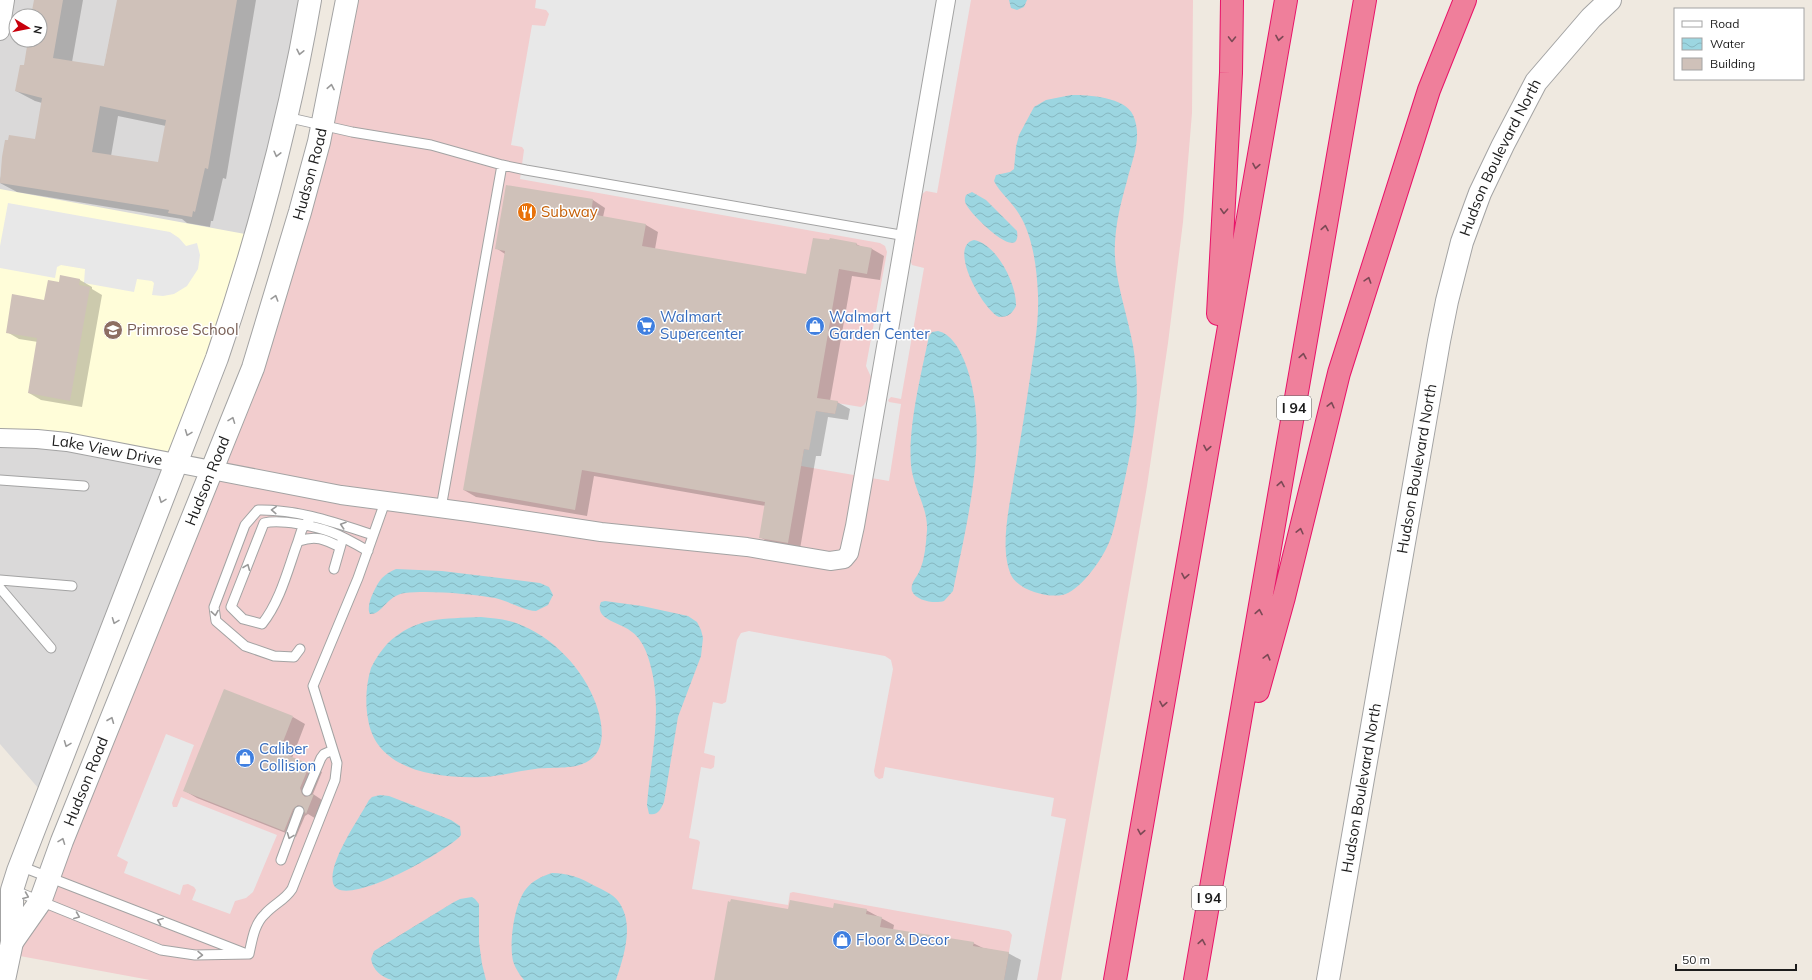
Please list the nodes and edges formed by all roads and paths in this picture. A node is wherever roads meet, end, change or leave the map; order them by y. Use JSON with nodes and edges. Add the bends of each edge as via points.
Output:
{"nodes":[{"id":1,"x":5,"y":0,"type":"edge"},
{"id":2,"x":310,"y":0,"type":"edge"},
{"id":3,"x":347,"y":0,"type":"edge"},
{"id":4,"x":946,"y":0,"type":"edge"},
{"id":5,"x":1232,"y":0,"type":"edge"},
{"id":6,"x":1286,"y":0,"type":"edge"},
{"id":7,"x":1365,"y":0,"type":"edge"},
{"id":8,"x":1465,"y":0,"type":"edge"},
{"id":9,"x":1610,"y":0,"type":"edge"},
{"id":10,"x":0,"y":31,"type":"edge"},
{"id":11,"x":286,"y":116,"type":"junction"},
{"id":12,"x":323,"y":125,"type":"junction"},
{"id":13,"x":502,"y":165,"type":"junction"},
{"id":14,"x":906,"y":236,"type":"junction"},
{"id":15,"x":1213,"y":410,"type":"junction"},
{"id":16,"x":0,"y":438,"type":"edge"},
{"id":17,"x":176,"y":463,"type":"junction"},
{"id":18,"x":213,"y":470,"type":"junction"},
{"id":19,"x":0,"y":480,"type":"edge"},
{"id":20,"x":84,"y":486,"type":"dead end"},
{"id":21,"x":385,"y":502,"type":"junction"},
{"id":22,"x":442,"y":508,"type":"junction"},
{"id":23,"x":312,"y":517,"type":"junction"},
{"id":24,"x":303,"y":526,"type":"junction"},
{"id":25,"x":373,"y":535,"type":"junction"},
{"id":26,"x":299,"y":541,"type":"junction"},
{"id":27,"x":342,"y":543,"type":"junction"},
{"id":28,"x":368,"y":551,"type":"junction"},
{"id":29,"x":334,"y":569,"type":"dead end"},
{"id":30,"x":0,"y":580,"type":"edge"},
{"id":31,"x":72,"y":586,"type":"dead end"},
{"id":32,"x":0,"y":588,"type":"edge"},
{"id":33,"x":51,"y":648,"type":"dead end"},
{"id":34,"x":300,"y":649,"type":"dead end"},
{"id":35,"x":333,"y":750,"type":"junction"},
{"id":36,"x":307,"y":791,"type":"dead end"},
{"id":37,"x":299,"y":811,"type":"dead end"},
{"id":38,"x":1224,"y":816,"type":"junction"},
{"id":39,"x":281,"y":860,"type":"dead end"},
{"id":40,"x":20,"y":866,"type":"junction"},
{"id":41,"x":49,"y":877,"type":"junction"},
{"id":42,"x":12,"y":890,"type":"junction"},
{"id":43,"x":40,"y":902,"type":"junction"},
{"id":44,"x":12,"y":942,"type":"junction"},
{"id":45,"x":249,"y":954,"type":"junction"},
{"id":46,"x":4,"y":980,"type":"edge"},
{"id":47,"x":1115,"y":980,"type":"edge"},
{"id":48,"x":1195,"y":980,"type":"edge"},
{"id":49,"x":1328,"y":980,"type":"edge"}],
"edges":[{"from":1,"to":10,"type":"street"},
{"from":2,"to":11,"type":"street","name":"Hudson Road","one_way":true},
{"from":12,"to":3,"type":"street","name":"Hudson Road","one_way":true},
{"from":4,"to":14,"type":"street"},
{"from":5,"to":15,"type":"highway","one_way":true,"via":[[1230,87]]},
{"from":6,"to":15,"type":"highway","one_way":true},
{"from":38,"to":7,"type":"highway","number":"I 94","one_way":true},
{"from":38,"to":8,"type":"highway","one_way":true,"via":[[1284,597],[1339,373],[1429,90]]},
{"from":9,"to":49,"type":"street","name":"Hudson Boulevard North","via":[[1590,18],[1536,82],[1480,193],[1454,268]]},
{"from":11,"to":12,"type":"lane"},
{"from":11,"to":17,"type":"street","name":"Hudson Road","one_way":true,"via":[[269,190],[236,303]]},
{"from":12,"to":13,"type":"lane","via":[[431,145]]},
{"from":18,"to":12,"type":"street","name":"Hudson Road","one_way":true,"via":[[253,368],[306,193]]},
{"from":13,"to":14,"type":"lane"},
{"from":13,"to":22,"type":"lane"},
{"from":14,"to":22,"type":"street","name":"Lake View Drive","via":[[852,541],[849,553],[844,559],[830,561],[747,547],[562,527]]},
{"from":15,"to":47,"type":"highway","one_way":true},
{"from":16,"to":17,"type":"street","name":"Lake View Drive","via":[[67,442]]},
{"from":17,"to":18,"type":"street","name":"Lake View Drive"},
{"from":17,"to":40,"type":"street","name":"Hudson Road","one_way":true},
{"from":18,"to":21,"type":"street","name":"Lake View Drive","via":[[298,488]]},
{"from":41,"to":18,"type":"street","name":"Hudson Road","one_way":true},
{"from":19,"to":20,"type":"lane"},
{"from":21,"to":22,"type":"street","name":"Lake View Drive"},
{"from":21,"to":25,"type":"lane"},
{"from":23,"to":24,"type":"lane"},
{"from":25,"to":23,"type":"lane","one_way":true},
{"from":23,"to":34,"type":"lane","one_way":true,"via":[[276,510],[258,510],[245,524],[214,607],[216,621],[245,646],[274,656],[294,657]]},
{"from":24,"to":26,"type":"lane"},
{"from":26,"to":24,"type":"lane","one_way":true,"via":[[272,612],[262,624],[243,620],[231,607],[264,524],[273,521]]},
{"from":24,"to":27,"type":"lane","via":[[331,532]]},
{"from":25,"to":28,"type":"lane"},
{"from":26,"to":27,"type":"lane","via":[[310,537]]},
{"from":27,"to":28,"type":"lane"},
{"from":27,"to":29,"type":"lane"},
{"from":28,"to":35,"type":"lane","via":[[313,686]]},
{"from":30,"to":31,"type":"lane"},
{"from":32,"to":33,"type":"lane"},
{"from":35,"to":36,"type":"lane","via":[[321,758]]},
{"from":35,"to":45,"type":"lane","via":[[337,768],[335,780],[295,882],[284,900],[261,918]]},
{"from":37,"to":39,"type":"lane","one_way":true},
{"from":48,"to":38,"type":"highway","number":"I 94","one_way":true},
{"from":40,"to":41,"type":"lane"},
{"from":40,"to":42,"type":"street","name":"Hudson Road"},
{"from":41,"to":43,"type":"street","name":"Hudson Road"},
{"from":45,"to":41,"type":"lane","one_way":true},
{"from":42,"to":43,"type":"lane","one_way":true},
{"from":42,"to":44,"type":"street","name":"Hudson Road"},
{"from":43,"to":44,"type":"street","name":"Hudson Road"},
{"from":43,"to":45,"type":"lane","one_way":true,"via":[[161,950],[195,955]]},
{"from":44,"to":46,"type":"street","name":"Hudson Road"}]}
